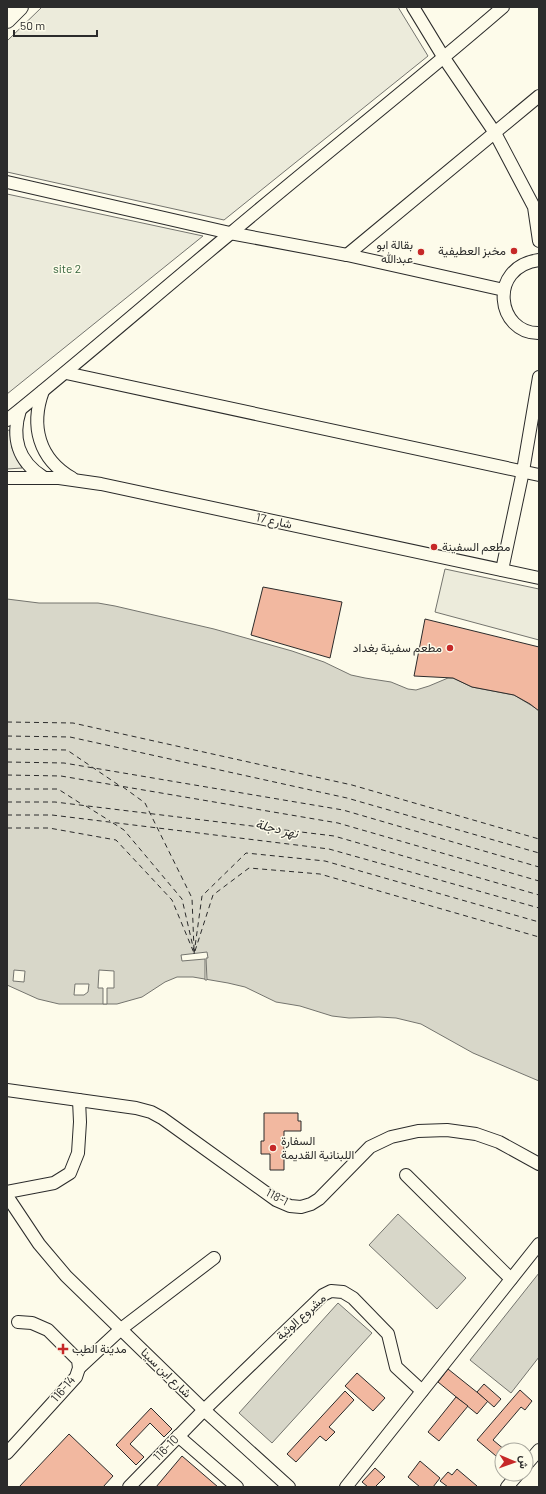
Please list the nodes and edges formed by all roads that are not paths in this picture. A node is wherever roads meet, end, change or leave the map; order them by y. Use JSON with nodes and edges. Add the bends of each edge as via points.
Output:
{"nodes":[{"id":1,"x":20,"y":7,"type":"edge"},
{"id":2,"x":413,"y":7,"type":"edge"},
{"id":3,"x":503,"y":7,"type":"edge"},
{"id":4,"x":7,"y":20,"type":"edge"},
{"id":5,"x":444,"y":58,"type":"junction"},
{"id":6,"x":539,"y":96,"type":"edge"},
{"id":7,"x":495,"y":133,"type":"junction"},
{"id":8,"x":7,"y":182,"type":"edge"},
{"id":9,"x":536,"y":205,"type":"edge"},
{"id":10,"x":230,"y":233,"type":"junction"},
{"id":11,"x":539,"y":241,"type":"edge"},
{"id":12,"x":348,"y":256,"type":"junction"},
{"id":13,"x":539,"y":260,"type":"edge"},
{"id":14,"x":504,"y":290,"type":"junction"},
{"id":15,"x":539,"y":333,"type":"edge"},
{"id":16,"x":66,"y":373,"type":"junction"},
{"id":17,"x":539,"y":377,"type":"edge"},
{"id":18,"x":43,"y":391,"type":"junction"},
{"id":19,"x":20,"y":410,"type":"junction"},
{"id":20,"x":7,"y":420,"type":"edge"},
{"id":21,"x":522,"y":472,"type":"junction"},
{"id":22,"x":539,"y":475,"type":"edge"},
{"id":23,"x":43,"y":477,"type":"junction"},
{"id":24,"x":7,"y":478,"type":"edge"},
{"id":25,"x":75,"y":480,"type":"junction"},
{"id":26,"x":502,"y":570,"type":"junction"},
{"id":27,"x":539,"y":578,"type":"edge"},
{"id":28,"x":7,"y":1090,"type":"edge"},
{"id":29,"x":79,"y":1100,"type":"junction"},
{"id":30,"x":539,"y":1164,"type":"edge"},
{"id":31,"x":406,"y":1175,"type":"dead end"},
{"id":32,"x":7,"y":1192,"type":"edge"},
{"id":33,"x":7,"y":1196,"type":"edge"},
{"id":34,"x":539,"y":1244,"type":"edge"},
{"id":35,"x":214,"y":1258,"type":"dead end"},
{"id":36,"x":511,"y":1279,"type":"junction"},
{"id":37,"x":18,"y":1322,"type":"dead end"},
{"id":38,"x":121,"y":1329,"type":"junction"},
{"id":39,"x":79,"y":1368,"type":"junction"},
{"id":40,"x":422,"y":1391,"type":"junction"},
{"id":41,"x":204,"y":1410,"type":"junction"},
{"id":42,"x":178,"y":1436,"type":"junction"},
{"id":43,"x":7,"y":1453,"type":"edge"},
{"id":44,"x":129,"y":1487,"type":"edge"},
{"id":45,"x":237,"y":1487,"type":"edge"},
{"id":46,"x":289,"y":1487,"type":"edge"},
{"id":47,"x":346,"y":1487,"type":"edge"}],
"edges":[{"from":1,"to":4,"type":"main road"},
{"from":2,"to":5,"type":"street"},
{"from":3,"to":5,"type":"street"},
{"from":5,"to":7,"type":"street"},
{"from":5,"to":10,"type":"street"},
{"from":6,"to":7,"type":"street"},
{"from":7,"to":9,"type":"street"},
{"from":7,"to":12,"type":"street"},
{"from":8,"to":10,"type":"street"},
{"from":9,"to":11,"type":"street"},
{"from":10,"to":12,"type":"street"},
{"from":10,"to":16,"type":"street"},
{"from":12,"to":14,"type":"street"},
{"from":13,"to":14,"type":"street","via":[[529,261],[517,268]]},
{"from":14,"to":15,"type":"street","via":[[504,302],[514,323],[524,330]]},
{"from":16,"to":18,"type":"street"},
{"from":16,"to":21,"type":"street"},
{"from":17,"to":21,"type":"street"},
{"from":18,"to":19,"type":"street"},
{"from":18,"to":25,"type":"street","via":[[37,413],[39,436],[56,466]]},
{"from":19,"to":20,"type":"street"},
{"from":19,"to":23,"type":"street","via":[[16,429],[18,448],[28,465]]},
{"from":21,"to":22,"type":"street"},
{"from":21,"to":26,"type":"street"},
{"from":23,"to":24,"type":"street","name":"شارع 17"},
{"from":23,"to":25,"type":"street","name":"شارع 17"},
{"from":25,"to":26,"type":"street","name":"شارع 17"},
{"from":26,"to":27,"type":"street","name":"شارع 17"},
{"from":28,"to":29,"type":"street","name":"118-1"},
{"from":29,"to":30,"type":"street","name":"118-1","via":[[151,1112],[276,1200],[290,1206],[300,1207],[319,1199],[370,1147],[391,1137],[418,1131],[447,1130],[476,1134],[500,1142]]},
{"from":29,"to":32,"type":"street","via":[[78,1153],[70,1174],[54,1183]]},
{"from":31,"to":36,"type":"street"},
{"from":33,"to":38,"type":"street","name":"شارع ابن سينا","via":[[52,1260],[80,1291]]},
{"from":34,"to":36,"type":"street"},
{"from":35,"to":38,"type":"street"},
{"from":36,"to":40,"type":"street"},
{"from":37,"to":39,"type":"street","name":"116-14","via":[[32,1323],[48,1330],[78,1360]]},
{"from":38,"to":39,"type":"street"},
{"from":38,"to":41,"type":"street","name":"شارع ابن سينا"},
{"from":39,"to":43,"type":"street","name":"116-14","via":[[76,1376]]},
{"from":40,"to":41,"type":"street","name":"مشروع الوثبة","via":[[396,1367],[388,1334],[354,1298],[343,1292],[331,1291],[323,1295]]},
{"from":40,"to":47,"type":"street"},
{"from":41,"to":42,"type":"street","name":"116-10"},
{"from":41,"to":46,"type":"street","name":"شارع ابن سينا"},
{"from":42,"to":44,"type":"street","name":"116-10"},
{"from":42,"to":45,"type":"street"}]}
